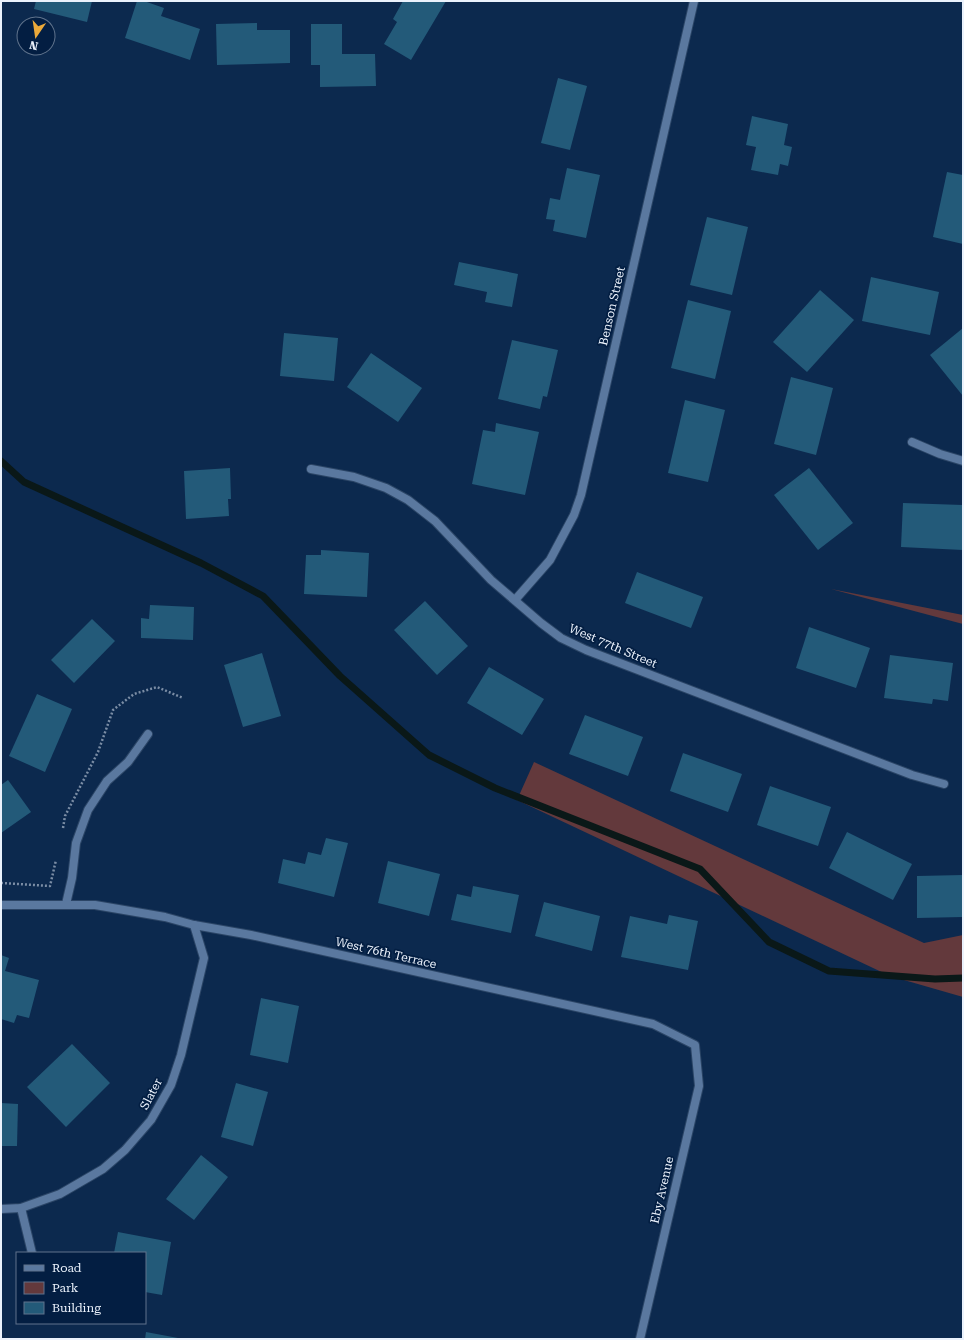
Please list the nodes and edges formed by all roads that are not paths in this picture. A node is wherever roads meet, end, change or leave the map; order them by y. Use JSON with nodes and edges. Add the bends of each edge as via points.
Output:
{"nodes":[{"id":1,"x":694,"y":1,"type":"edge"},
{"id":2,"x":912,"y":442,"type":"dead end"},
{"id":3,"x":963,"y":461,"type":"edge"},
{"id":4,"x":311,"y":469,"type":"dead end"},
{"id":5,"x":515,"y":600,"type":"junction"},
{"id":6,"x":148,"y":734,"type":"dead end"},
{"id":7,"x":944,"y":784,"type":"dead end"},
{"id":8,"x":66,"y":904,"type":"junction"},
{"id":9,"x":1,"y":905,"type":"edge"},
{"id":10,"x":194,"y":925,"type":"junction"},
{"id":11,"x":695,"y":1045,"type":"joint"},
{"id":12,"x":21,"y":1208,"type":"junction"},
{"id":13,"x":1,"y":1209,"type":"edge"},
{"id":14,"x":32,"y":1252,"type":"edge"},
{"id":15,"x":640,"y":1339,"type":"edge"}],
"edges":[{"from":1,"to":5,"type":"street","name":"Benson Street","via":[[582,495],[550,560]]},
{"from":2,"to":3,"type":"street"},
{"from":4,"to":5,"type":"street","name":"West 77th Street","via":[[354,477],[386,488],[408,500],[435,521],[491,580]]},
{"from":5,"to":7,"type":"street","name":"West 77th Street","via":[[562,638],[586,650],[912,775]]},
{"from":6,"to":8,"type":"street","via":[[128,762],[107,781],[88,810],[76,843]]},
{"from":8,"to":9,"type":"street","name":"West 76th Terrace"},
{"from":8,"to":10,"type":"street","name":"West 76th Terrace","via":[[95,905],[165,916]]},
{"from":10,"to":11,"type":"street","name":"West 76th Terrace","via":[[251,935],[652,1024]]},
{"from":10,"to":12,"type":"street","name":"Slater","via":[[204,958],[181,1055],[171,1085],[151,1120],[125,1150],[103,1169],[60,1194]]},
{"from":11,"to":15,"type":"street","name":"Eby Avenue","via":[[699,1086]]},
{"from":12,"to":13,"type":"street","name":"Slater"},
{"from":12,"to":14,"type":"street"}]}
